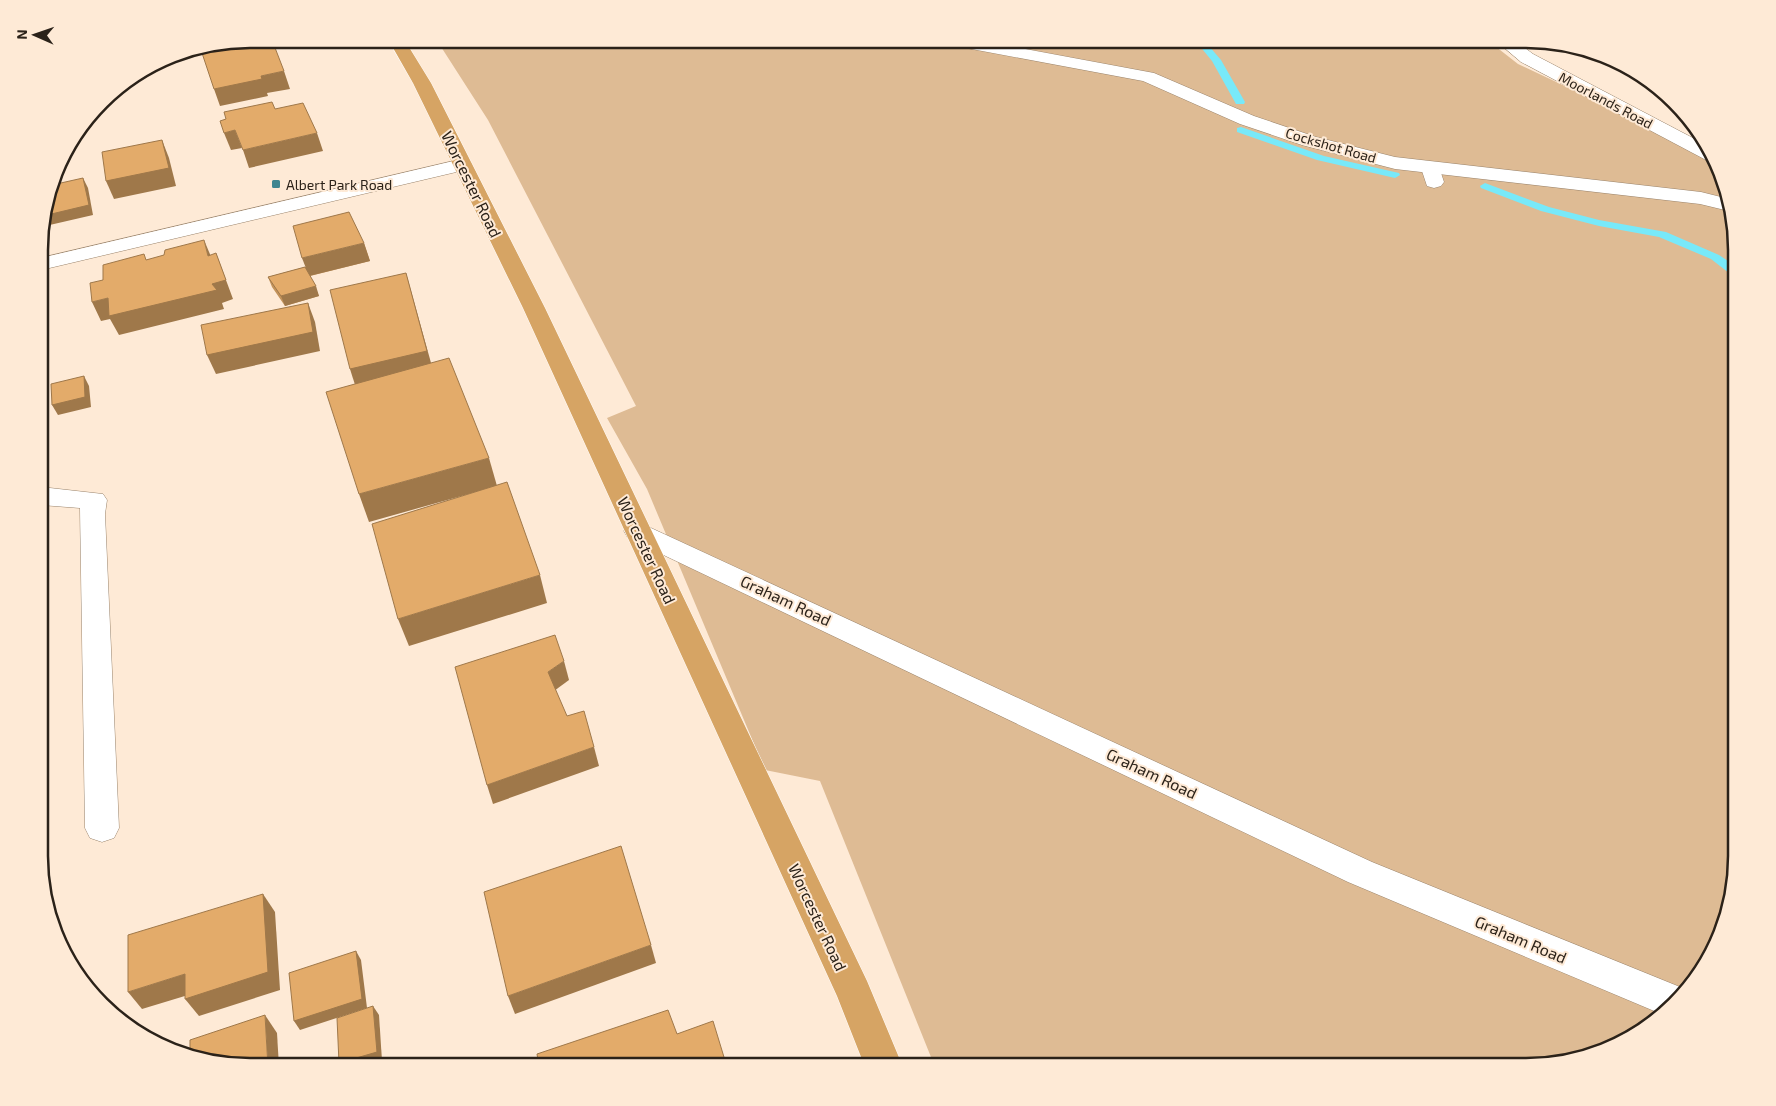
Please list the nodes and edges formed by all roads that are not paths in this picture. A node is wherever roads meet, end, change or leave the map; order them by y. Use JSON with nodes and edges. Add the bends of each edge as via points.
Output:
{"nodes":[{"id":1,"x":401,"y":48,"type":"edge"},
{"id":2,"x":993,"y":48,"type":"edge"},
{"id":3,"x":1513,"y":48,"type":"edge"},
{"id":4,"x":1702,"y":150,"type":"edge"},
{"id":5,"x":462,"y":165,"type":"junction"},
{"id":6,"x":1723,"y":203,"type":"edge"},
{"id":7,"x":48,"y":262,"type":"edge"},
{"id":8,"x":48,"y":497,"type":"edge"},
{"id":9,"x":638,"y":531,"type":"junction"},
{"id":10,"x":102,"y":828,"type":"dead end"},
{"id":11,"x":1668,"y":1000,"type":"edge"},
{"id":12,"x":880,"y":1058,"type":"edge"}],
"edges":[{"from":1,"to":5,"type":"highway","name":"Worcester Road"},
{"from":2,"to":6,"type":"street","name":"Cockshot Road","via":[[1148,77],[1247,120],[1432,175],[1701,198]]},
{"from":3,"to":4,"type":"street","name":"Moorlands Road","via":[[1526,58]]},
{"from":5,"to":7,"type":"street"},
{"from":5,"to":9,"type":"highway","name":"Worcester Road","via":[[534,308]]},
{"from":8,"to":10,"type":"street","via":[[94,500]]},
{"from":9,"to":11,"type":"street","name":"Graham Road","via":[[1360,872]]},
{"from":9,"to":12,"type":"highway","name":"Worcester Road","via":[[850,984]]}]}
